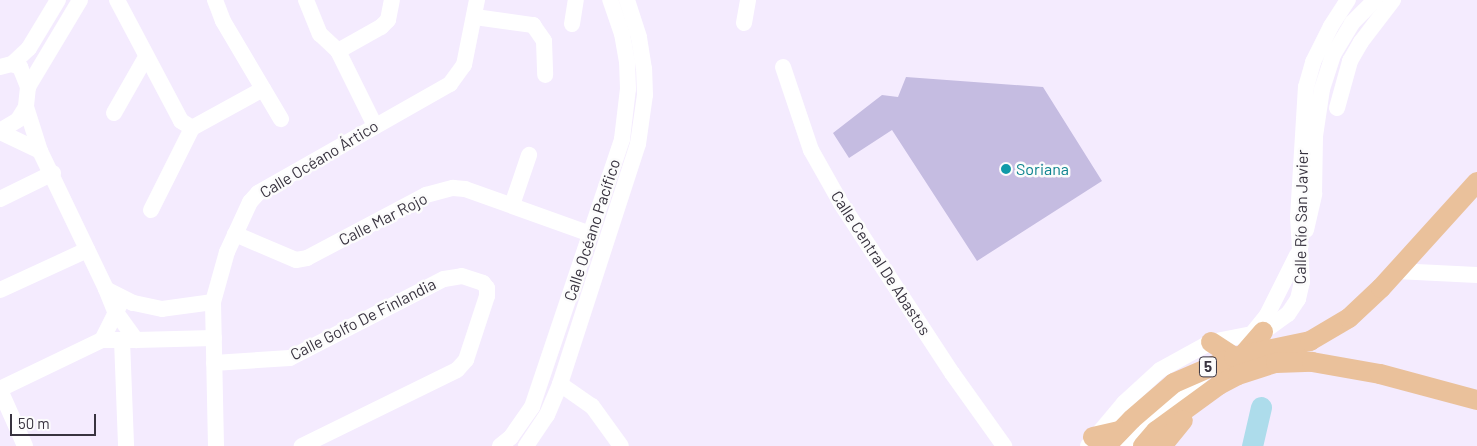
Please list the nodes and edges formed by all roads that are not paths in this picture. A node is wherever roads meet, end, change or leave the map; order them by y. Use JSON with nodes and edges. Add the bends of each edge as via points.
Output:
{"nodes":[{"id":1,"x":58,"y":0,"type":"edge"},
{"id":2,"x":80,"y":0,"type":"edge"},
{"id":3,"x":117,"y":0,"type":"edge"},
{"id":4,"x":215,"y":0,"type":"edge"},
{"id":5,"x":306,"y":0,"type":"edge"},
{"id":6,"x":392,"y":0,"type":"edge"},
{"id":7,"x":477,"y":0,"type":"edge"},
{"id":8,"x":576,"y":0,"type":"edge"},
{"id":9,"x":610,"y":0,"type":"edge"},
{"id":10,"x":627,"y":0,"type":"edge"},
{"id":11,"x":748,"y":0,"type":"edge"},
{"id":12,"x":1348,"y":0,"type":"edge"},
{"id":13,"x":1375,"y":0,"type":"edge"},
{"id":14,"x":1393,"y":0,"type":"edge"},
{"id":15,"x":475,"y":17,"type":"junction"},
{"id":16,"x":744,"y":23,"type":"dead end"},
{"id":17,"x":572,"y":24,"type":"dead end"},
{"id":18,"x":338,"y":51,"type":"junction"},
{"id":19,"x":146,"y":57,"type":"junction"},
{"id":20,"x":6,"y":65,"type":"edge"},
{"id":21,"x":783,"y":67,"type":"dead end"},
{"id":22,"x":545,"y":75,"type":"dead end"},
{"id":23,"x":28,"y":87,"type":"junction"},
{"id":24,"x":262,"y":89,"type":"junction"},
{"id":25,"x":26,"y":107,"type":"junction"},
{"id":26,"x":1337,"y":108,"type":"dead end"},
{"id":27,"x":114,"y":113,"type":"dead end"},
{"id":28,"x":281,"y":119,"type":"dead end"},
{"id":29,"x":375,"y":126,"type":"junction"},
{"id":30,"x":192,"y":128,"type":"junction"},
{"id":31,"x":0,"y":132,"type":"edge"},
{"id":32,"x":40,"y":151,"type":"junction"},
{"id":33,"x":529,"y":154,"type":"dead end"},
{"id":34,"x":53,"y":173,"type":"junction"},
{"id":35,"x":1477,"y":182,"type":"edge"},
{"id":36,"x":0,"y":199,"type":"edge"},
{"id":37,"x":512,"y":205,"type":"junction"},
{"id":38,"x":151,"y":210,"type":"dead end"},
{"id":39,"x":235,"y":234,"type":"junction"},
{"id":40,"x":591,"y":234,"type":"junction"},
{"id":41,"x":87,"y":250,"type":"junction"},
{"id":42,"x":1401,"y":265,"type":"junction"},
{"id":43,"x":1477,"y":275,"type":"edge"},
{"id":44,"x":0,"y":290,"type":"edge"},
{"id":45,"x":213,"y":302,"type":"junction"},
{"id":46,"x":120,"y":305,"type":"junction"},
{"id":47,"x":1331,"y":330,"type":"junction"},
{"id":48,"x":1263,"y":332,"type":"junction"},
{"id":49,"x":214,"y":338,"type":"junction"},
{"id":50,"x":102,"y":340,"type":"junction"},
{"id":51,"x":129,"y":340,"type":"junction"},
{"id":52,"x":1205,"y":345,"type":"junction"},
{"id":53,"x":1238,"y":356,"type":"junction"},
{"id":54,"x":214,"y":363,"type":"junction"},
{"id":55,"x":1344,"y":368,"type":"junction"},
{"id":56,"x":1174,"y":383,"type":"junction"},
{"id":57,"x":560,"y":384,"type":"junction"},
{"id":58,"x":0,"y":389,"type":"edge"},
{"id":59,"x":1477,"y":400,"type":"edge"},
{"id":60,"x":1124,"y":403,"type":"junction"},
{"id":61,"x":1122,"y":434,"type":"edge"},
{"id":62,"x":1159,"y":438,"type":"edge"},
{"id":63,"x":1096,"y":443,"type":"edge"},
{"id":64,"x":25,"y":446,"type":"edge"},
{"id":65,"x":126,"y":446,"type":"edge"},
{"id":66,"x":216,"y":446,"type":"edge"},
{"id":67,"x":302,"y":446,"type":"edge"},
{"id":68,"x":500,"y":446,"type":"edge"},
{"id":69,"x":526,"y":446,"type":"edge"},
{"id":70,"x":621,"y":446,"type":"edge"},
{"id":71,"x":1004,"y":446,"type":"edge"},
{"id":72,"x":1143,"y":446,"type":"edge"}],
"edges":[{"from":1,"to":20,"type":"street","via":[[29,48]]},
{"from":2,"to":23,"type":"street"},
{"from":3,"to":19,"type":"street"},
{"from":4,"to":24,"type":"street","via":[[223,21]]},
{"from":5,"to":18,"type":"street","via":[[320,34]]},
{"from":6,"to":18,"type":"street","via":[[388,20],[381,27]]},
{"from":7,"to":15,"type":"street","name":"Calle Océano Ártico"},
{"from":8,"to":17,"type":"street"},
{"from":9,"to":40,"type":"street","name":"Calle Océano Pacífico","via":[[622,34],[627,62],[626,114],[622,139]]},
{"from":10,"to":57,"type":"street","name":"Calle Océano Pacífico","via":[[639,37],[644,70],[643,120],[630,170]]},
{"from":11,"to":16,"type":"street"},
{"from":12,"to":48,"type":"street","name":"Calle Río San Javier","via":[[1327,33],[1306,87],[1298,218],[1302,282],[1298,299],[1288,314]]},
{"from":13,"to":61,"type":"street","name":"Calle Río San Javier","via":[[1352,24],[1333,56],[1322,89],[1315,136],[1314,194],[1305,234],[1291,273],[1267,315],[1248,338],[1142,424]]},
{"from":14,"to":26,"type":"street","via":[[1350,61]]},
{"from":15,"to":22,"type":"street","via":[[533,25],[544,41]]},
{"from":15,"to":29,"type":"street","name":"Calle Océano Ártico","via":[[459,76]]},
{"from":18,"to":29,"type":"street"},
{"from":19,"to":27,"type":"street"},
{"from":19,"to":30,"type":"street","via":[[181,121]]},
{"from":20,"to":23,"type":"street","via":[[24,72]]},
{"from":21,"to":71,"type":"street","name":"Calle Central De Abastos","via":[[810,150],[833,190],[948,367]]},
{"from":23,"to":25,"type":"street"},
{"from":24,"to":28,"type":"street"},
{"from":24,"to":30,"type":"street"},
{"from":25,"to":31,"type":"street","via":[[18,120]]},
{"from":25,"to":32,"type":"street"},
{"from":29,"to":39,"type":"street","name":"Calle Océano Ártico","via":[[258,193],[250,202]]},
{"from":30,"to":38,"type":"street"},
{"from":31,"to":32,"type":"street"},
{"from":32,"to":34,"type":"street"},
{"from":33,"to":37,"type":"street"},
{"from":34,"to":36,"type":"street"},
{"from":34,"to":41,"type":"street"},
{"from":35,"to":42,"type":"main road"},
{"from":37,"to":39,"type":"street","name":"Calle Mar Rojo","via":[[465,189],[440,190],[307,258],[296,260]]},
{"from":37,"to":40,"type":"street","name":"Calle Mar Rojo"},
{"from":39,"to":45,"type":"street","name":"Calle Océano Ártico"},
{"from":40,"to":68,"type":"street","name":"Calle Océano Pacífico","via":[[532,407],[511,437]]},
{"from":41,"to":44,"type":"street"},
{"from":41,"to":46,"type":"street","via":[[106,289]]},
{"from":42,"to":43,"type":"street","via":[[1425,272]]},
{"from":42,"to":47,"type":"main road","via":[[1366,303]]},
{"from":45,"to":46,"type":"street","via":[[162,309]]},
{"from":45,"to":49,"type":"street","name":"Calle Océano Ártico"},
{"from":46,"to":50,"type":"street"},
{"from":46,"to":51,"type":"street"},
{"from":47,"to":53,"type":"main road","number":"5","via":[[1310,341]]},
{"from":47,"to":55,"type":"main road","via":[[1325,347],[1327,353]]},
{"from":48,"to":52,"type":"street","name":"Calle Río San Javier"},
{"from":48,"to":53,"type":"main road"},
{"from":49,"to":51,"type":"street"},
{"from":49,"to":54,"type":"street","name":"Calle Océano Ártico"},
{"from":50,"to":51,"type":"street"},
{"from":50,"to":58,"type":"street"},
{"from":51,"to":65,"type":"street"},
{"from":52,"to":53,"type":"main road"},
{"from":52,"to":56,"type":"street"},
{"from":52,"to":60,"type":"street","name":"Calle Río San Javier","via":[[1160,370]]},
{"from":53,"to":56,"type":"main road","number":"5"},
{"from":54,"to":66,"type":"street","name":"Calle Océano Ártico"},
{"from":54,"to":67,"type":"street","name":"Calle Golfo De Finlandia","via":[[290,358],[444,279],[462,276],[483,283],[487,288],[486,296],[466,360],[457,370]]},
{"from":55,"to":59,"type":"main road","via":[[1418,382]]},
{"from":55,"to":62,"type":"main road","via":[[1312,362],[1276,363],[1238,375],[1202,397]]},
{"from":56,"to":61,"type":"main road","number":"5"},
{"from":57,"to":69,"type":"street","name":"Calle Océano Pacífico","via":[[547,415]]},
{"from":57,"to":70,"type":"street","via":[[592,406]]},
{"from":58,"to":64,"type":"street"},
{"from":60,"to":61,"type":"main road"},
{"from":60,"to":63,"type":"street","name":"Calle Río San Javier"},
{"from":61,"to":63,"type":"main road","number":"5"},
{"from":62,"to":72,"type":"main road"}]}
